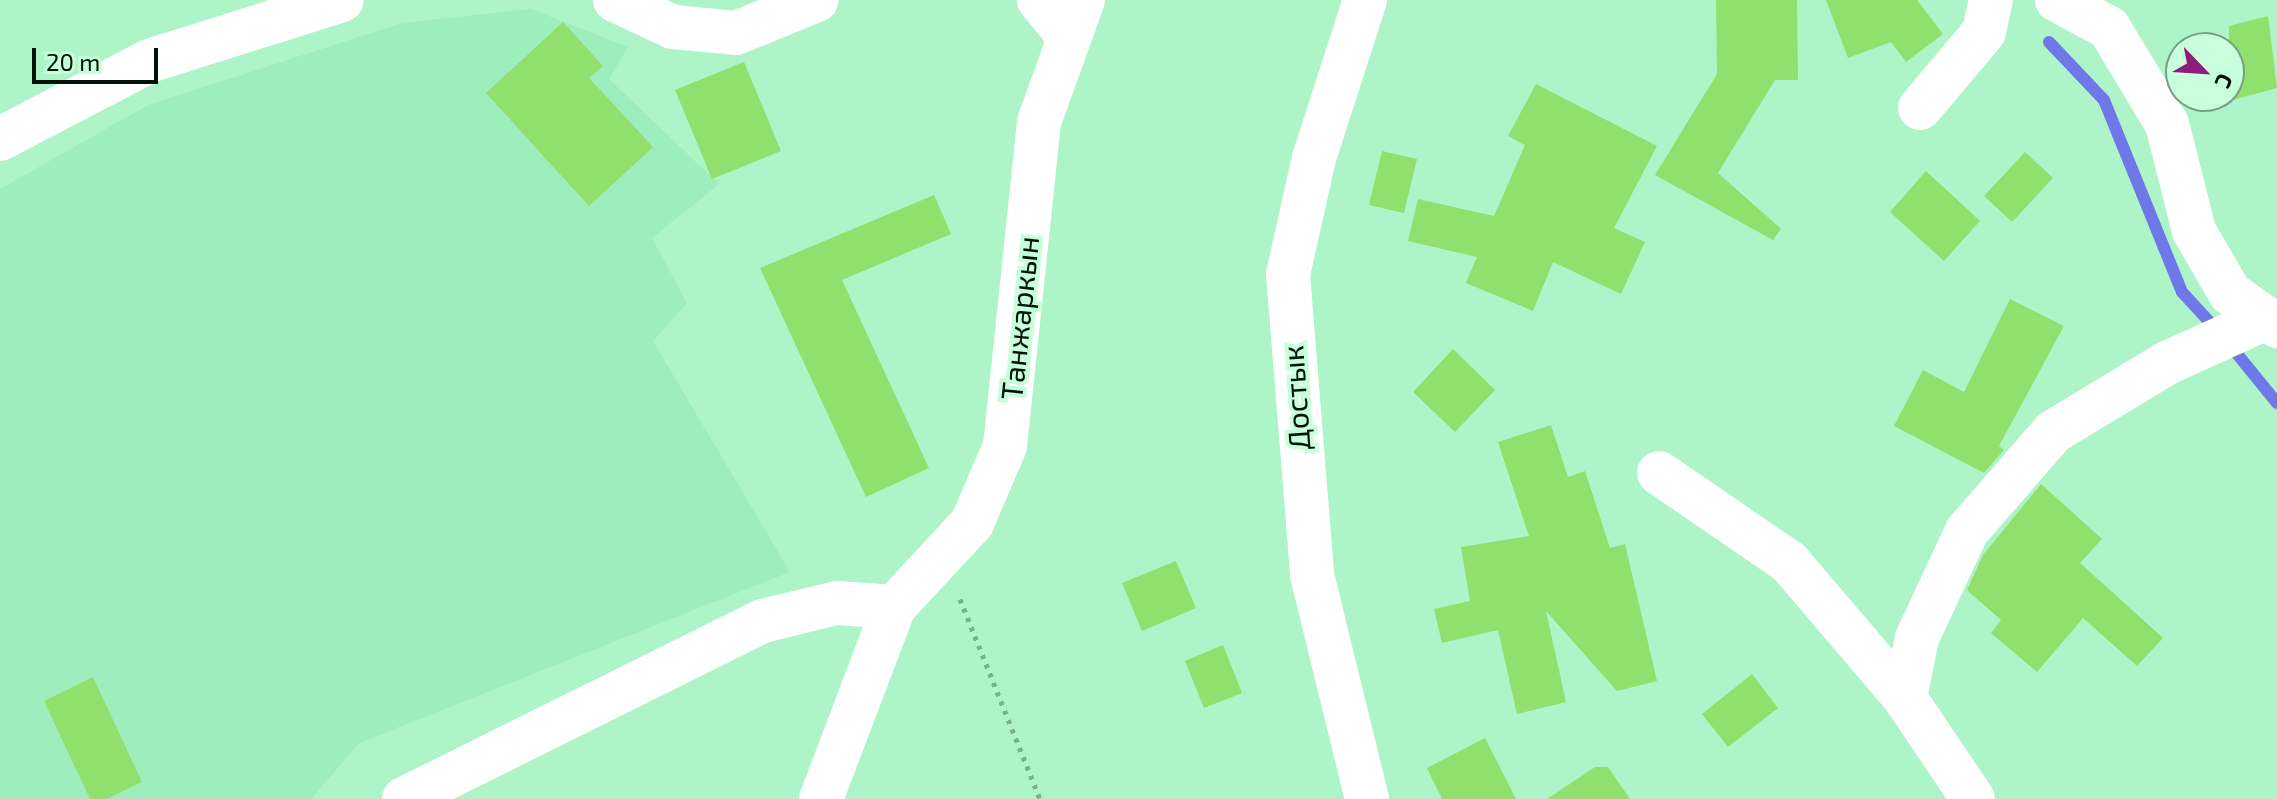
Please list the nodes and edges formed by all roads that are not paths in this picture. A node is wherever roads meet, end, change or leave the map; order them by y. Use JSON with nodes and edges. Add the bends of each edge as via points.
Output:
{"nodes":[{"id":1,"x":342,"y":0,"type":"edge"},
{"id":2,"x":615,"y":0,"type":"edge"},
{"id":3,"x":817,"y":0,"type":"edge"},
{"id":4,"x":1039,"y":0,"type":"edge"},
{"id":5,"x":1365,"y":0,"type":"edge"},
{"id":6,"x":1991,"y":0,"type":"edge"},
{"id":7,"x":2057,"y":0,"type":"edge"},
{"id":8,"x":1074,"y":17,"type":"edge"},
{"id":9,"x":1920,"y":108,"type":"dead end"},
{"id":10,"x":0,"y":139,"type":"edge"},
{"id":11,"x":2272,"y":322,"type":"edge"},
{"id":12,"x":1659,"y":473,"type":"dead end"},
{"id":13,"x":894,"y":607,"type":"junction"},
{"id":14,"x":1905,"y":698,"type":"junction"},
{"id":15,"x":404,"y":799,"type":"edge"},
{"id":16,"x":821,"y":799,"type":"edge"},
{"id":17,"x":1367,"y":799,"type":"edge"},
{"id":18,"x":1973,"y":799,"type":"edge"}],
"edges":[{"from":1,"to":10,"type":"street","via":[[149,61]]},
{"from":2,"to":3,"type":"street","via":[[673,27],[736,33]]},
{"from":4,"to":8,"type":"street"},
{"from":5,"to":17,"type":"street","name":"Достык","via":[[1314,158],[1288,274],[1312,575]]},
{"from":6,"to":9,"type":"street","via":[[1984,32]]},
{"from":7,"to":11,"type":"street","via":[[2109,28],[2167,124],[2194,231],[2230,293]]},
{"from":8,"to":13,"type":"street","name":"Танжаркын","via":[[1039,122],[1005,446],[972,523]]},
{"from":11,"to":14,"type":"street","via":[[2167,363],[2053,432],[1967,531],[1917,638]]},
{"from":12,"to":14,"type":"street","via":[[1789,562]]},
{"from":13,"to":15,"type":"street","via":[[837,603],[763,621]]},
{"from":13,"to":16,"type":"street","name":"Танжаркын"},
{"from":14,"to":18,"type":"street"}]}
